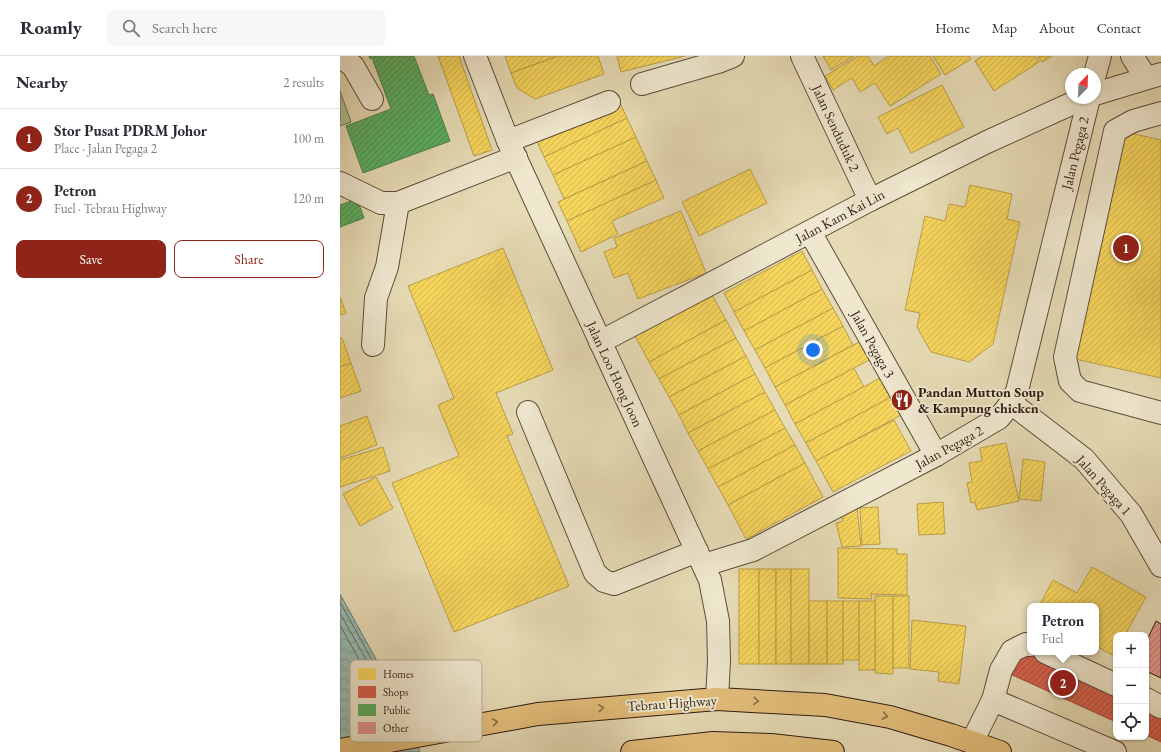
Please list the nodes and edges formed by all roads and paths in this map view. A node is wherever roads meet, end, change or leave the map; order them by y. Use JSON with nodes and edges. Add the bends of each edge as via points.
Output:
{"nodes":[{"id":1,"x":340,"y":56,"type":"edge"},
{"id":2,"x":475,"y":56,"type":"edge"},
{"id":3,"x":733,"y":56,"type":"edge"},
{"id":4,"x":802,"y":56,"type":"edge"},
{"id":5,"x":1100,"y":56,"type":"edge"},
{"id":6,"x":1132,"y":56,"type":"edge"},
{"id":7,"x":1097,"y":68,"type":"edge"},
{"id":8,"x":1153,"y":76,"type":"edge"},
{"id":9,"x":642,"y":84,"type":"dead end"},
{"id":10,"x":1101,"y":92,"type":"edge"},
{"id":11,"x":372,"y":100,"type":"dead end"},
{"id":12,"x":609,"y":102,"type":"dead end"},
{"id":13,"x":1071,"y":104,"type":"edge"},
{"id":14,"x":1088,"y":104,"type":"edge"},
{"id":15,"x":1161,"y":113,"type":"edge"},
{"id":16,"x":512,"y":149,"type":"junction"},
{"id":17,"x":340,"y":183,"type":"edge"},
{"id":18,"x":870,"y":200,"type":"junction"},
{"id":19,"x":398,"y":203,"type":"junction"},
{"id":20,"x":810,"y":232,"type":"junction"},
{"id":21,"x":600,"y":342,"type":"junction"},
{"id":22,"x":373,"y":345,"type":"dead end"},
{"id":23,"x":1011,"y":403,"type":"junction"},
{"id":24,"x":528,"y":412,"type":"dead end"},
{"id":25,"x":1161,"y":413,"type":"edge"},
{"id":26,"x":936,"y":455,"type":"junction"},
{"id":27,"x":700,"y":558,"type":"junction"},
{"id":28,"x":1161,"y":566,"type":"edge"},
{"id":29,"x":1027,"y":644,"type":"edge"},
{"id":30,"x":1051,"y":655,"type":"edge"},
{"id":31,"x":1113,"y":684,"type":"edge"},
{"id":32,"x":717,"y":699,"type":"junction"},
{"id":33,"x":993,"y":700,"type":"junction"},
{"id":34,"x":1149,"y":700,"type":"edge"},
{"id":35,"x":1161,"y":706,"type":"edge"},
{"id":36,"x":482,"y":724,"type":"edge"},
{"id":37,"x":382,"y":742,"type":"edge"},
{"id":38,"x":972,"y":742,"type":"junction"},
{"id":39,"x":340,"y":750,"type":"edge"},
{"id":40,"x":632,"y":752,"type":"edge"},
{"id":41,"x":833,"y":752,"type":"edge"},
{"id":42,"x":1000,"y":752,"type":"edge"},
{"id":43,"x":1115,"y":752,"type":"edge"}],
"edges":[{"from":1,"to":11,"type":"street","via":[[353,66]]},
{"from":2,"to":16,"type":"street","name":"Jalan Loo Hong Joon"},
{"from":3,"to":9,"type":"street"},
{"from":4,"to":18,"type":"street","name":"Jalan Senduduk 2"},
{"from":5,"to":7,"type":"street"},
{"from":6,"to":8,"type":"street"},
{"from":8,"to":10,"type":"street"},
{"from":12,"to":16,"type":"street"},
{"from":13,"to":18,"type":"street","name":"Jalan Kam Kai Lin"},
{"from":14,"to":23,"type":"street","name":"Jalan Pegaga 2","via":[[1017,391]]},
{"from":15,"to":25,"type":"street","via":[[1133,121],[1115,131],[1065,357],[1070,381],[1080,391]]},
{"from":16,"to":19,"type":"street"},
{"from":16,"to":21,"type":"street","name":"Jalan Loo Hong Joon"},
{"from":17,"to":19,"type":"street","via":[[381,203]]},
{"from":18,"to":20,"type":"street","name":"Jalan Kam Kai Lin"},
{"from":19,"to":22,"type":"street","via":[[388,267],[376,298]]},
{"from":20,"to":21,"type":"street","name":"Jalan Kam Kai Lin"},
{"from":20,"to":26,"type":"street","name":"Jalan Pegaga 3"},
{"from":21,"to":27,"type":"street","name":"Jalan Loo Hong Joon"},
{"from":23,"to":26,"type":"street","name":"Jalan Pegaga 2","via":[[999,418]]},
{"from":23,"to":28,"type":"street","name":"Jalan Pegaga 1","via":[[1084,459],[1131,514]]},
{"from":24,"to":27,"type":"street","name":"Jalan Pegaga 2","via":[[595,573],[604,581],[614,584]]},
{"from":26,"to":27,"type":"street","name":"Jalan Pegaga 2","via":[[753,550]]},
{"from":27,"to":32,"type":"street","name":"Jalan Loo Hong Joon","via":[[710,580],[718,621]]},
{"from":29,"to":33,"type":"street","via":[[1012,651],[1001,670]]},
{"from":30,"to":31,"type":"street"},
{"from":36,"to":32,"type":"highway","name":"Tebrau Highway","one_way":true,"via":[[562,711]]},
{"from":32,"to":38,"type":"highway","name":"Tebrau Highway","one_way":true,"via":[[825,705],[890,717]]},
{"from":33,"to":38,"type":"street"},
{"from":33,"to":43,"type":"street"},
{"from":34,"to":35,"type":"street"},
{"from":39,"to":37,"type":"highway","name":"Tebrau Highway","one_way":true},
{"from":38,"to":42,"type":"highway","name":"Tebrau Highway"},
{"from":40,"to":41,"type":"highway","via":[[713,743],[772,745]]}]}
